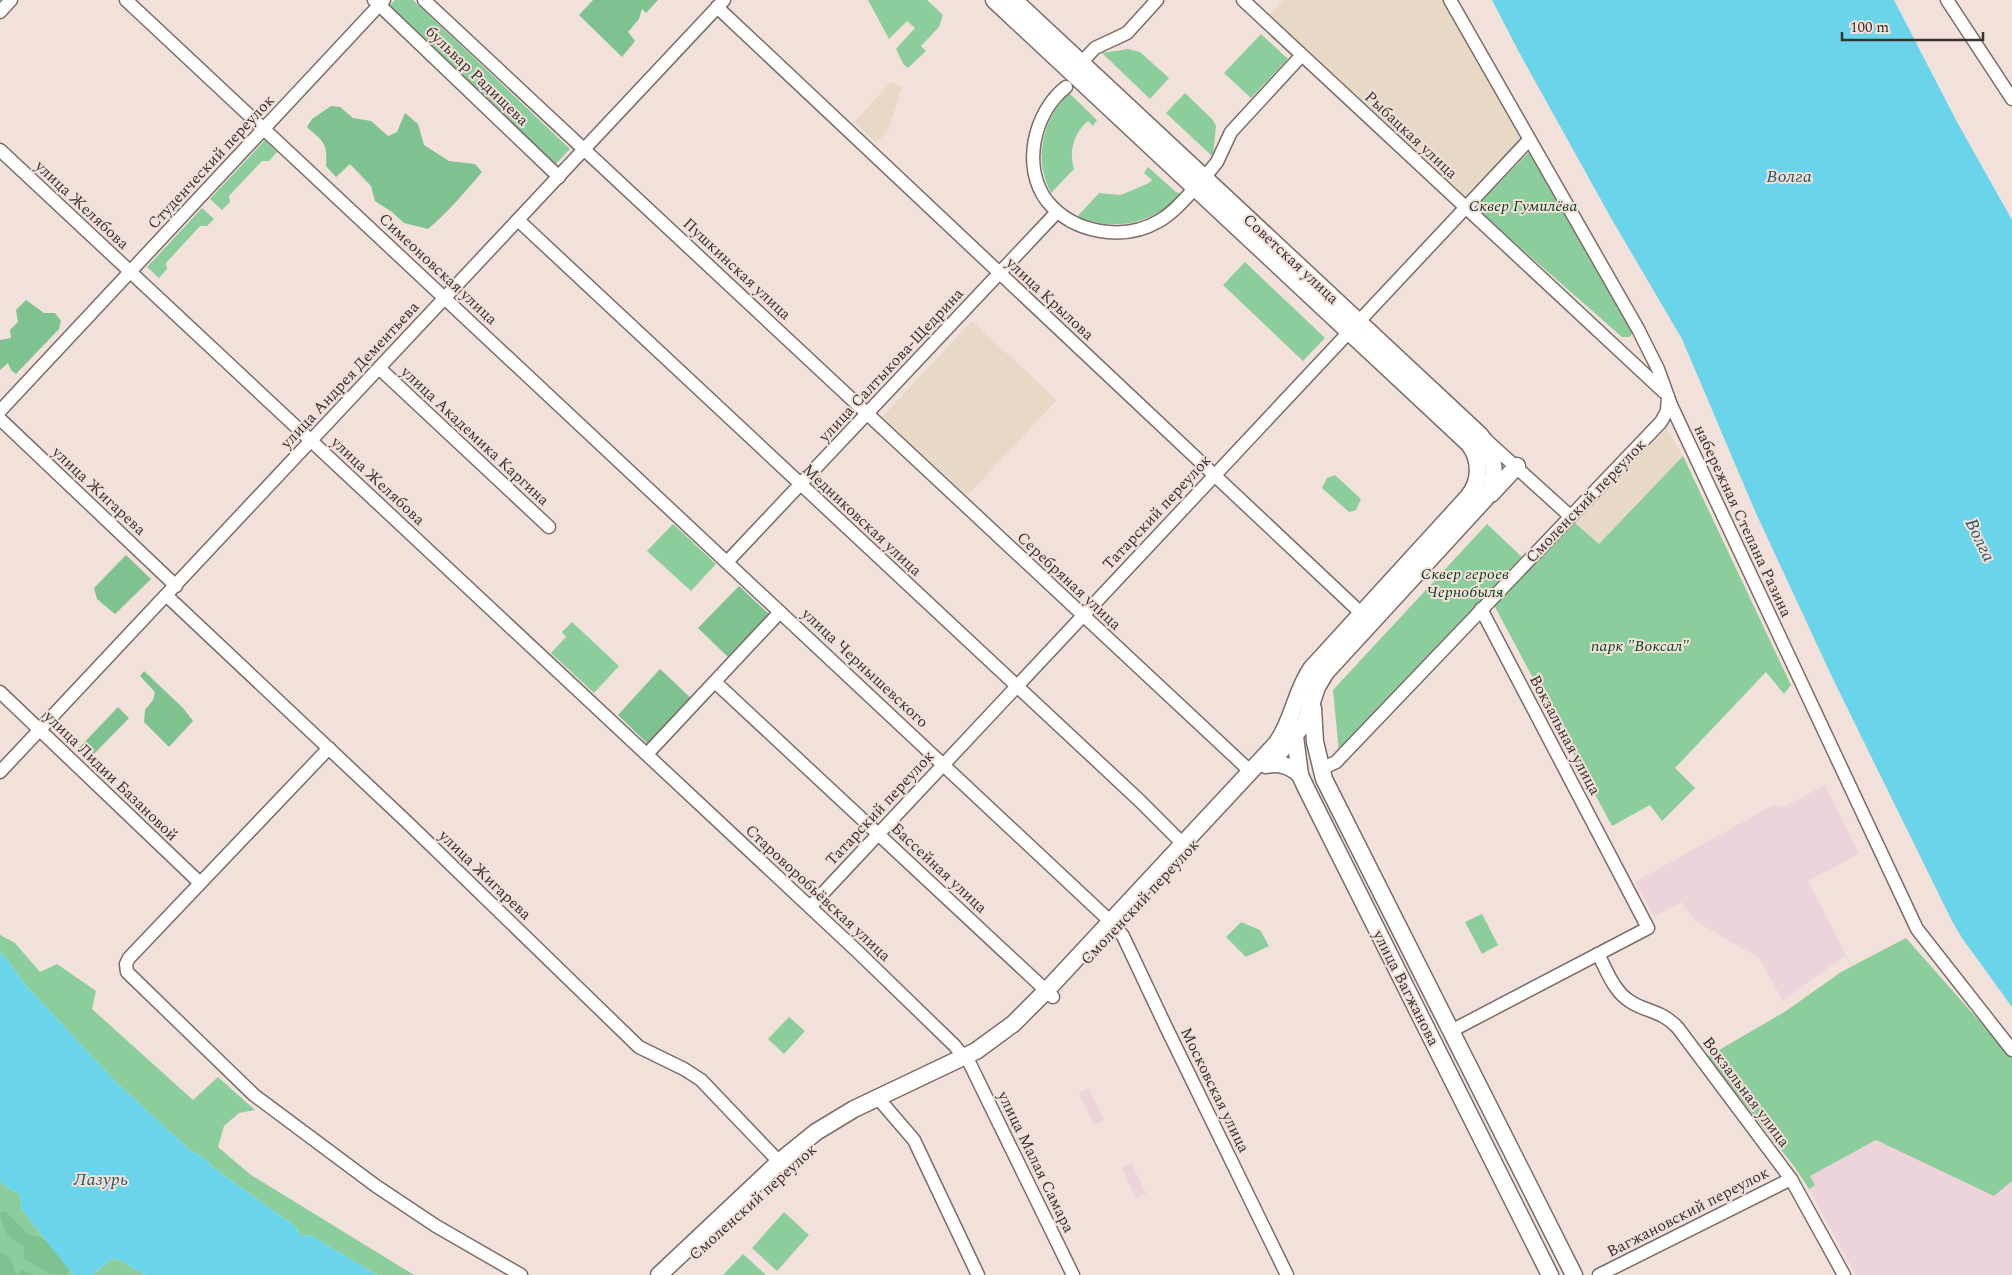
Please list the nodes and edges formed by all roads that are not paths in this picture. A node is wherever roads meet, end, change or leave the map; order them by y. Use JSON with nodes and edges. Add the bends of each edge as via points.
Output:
{"nodes":[{"id":1,"x":11,"y":0,"type":"edge"},
{"id":2,"x":126,"y":0,"type":"edge"},
{"id":3,"x":424,"y":0,"type":"edge"},
{"id":4,"x":994,"y":0,"type":"edge"},
{"id":5,"x":1014,"y":0,"type":"edge"},
{"id":6,"x":1156,"y":0,"type":"edge"},
{"id":7,"x":1450,"y":0,"type":"edge"},
{"id":8,"x":1947,"y":0,"type":"edge"},
{"id":9,"x":379,"y":2,"type":"edge"},
{"id":10,"x":1248,"y":2,"type":"edge"},
{"id":11,"x":720,"y":4,"type":"edge"},
{"id":12,"x":0,"y":12,"type":"edge"},
{"id":13,"x":1302,"y":55,"type":"junction"},
{"id":14,"x":1075,"y":76,"type":"junction"},
{"id":15,"x":2012,"y":99,"type":"edge"},
{"id":16,"x":264,"y":129,"type":"junction"},
{"id":17,"x":1528,"y":140,"type":"junction"},
{"id":18,"x":584,"y":149,"type":"junction"},
{"id":19,"x":0,"y":150,"type":"edge"},
{"id":20,"x":559,"y":176,"type":"junction"},
{"id":21,"x":1200,"y":183,"type":"junction"},
{"id":22,"x":1466,"y":207,"type":"junction"},
{"id":23,"x":1058,"y":212,"type":"junction"},
{"id":24,"x":518,"y":220,"type":"junction"},
{"id":25,"x":130,"y":272,"type":"junction"},
{"id":26,"x":999,"y":273,"type":"junction"},
{"id":27,"x":445,"y":298,"type":"junction"},
{"id":28,"x":1354,"y":326,"type":"junction"},
{"id":29,"x":379,"y":368,"type":"junction"},
{"id":30,"x":1668,"y":395,"type":"junction"},
{"id":31,"x":0,"y":411,"type":"edge"},
{"id":32,"x":867,"y":413,"type":"junction"},
{"id":33,"x":0,"y":419,"type":"edge"},
{"id":34,"x":1475,"y":439,"type":"junction"},
{"id":35,"x":312,"y":441,"type":"junction"},
{"id":36,"x":1517,"y":466,"type":"junction"},
{"id":37,"x":1214,"y":475,"type":"junction"},
{"id":38,"x":800,"y":484,"type":"junction"},
{"id":39,"x":1482,"y":503,"type":"junction"},
{"id":40,"x":1570,"y":516,"type":"junction"},
{"id":41,"x":549,"y":527,"type":"dead end"},
{"id":42,"x":727,"y":562,"type":"junction"},
{"id":43,"x":176,"y":586,"type":"junction"},
{"id":44,"x":167,"y":596,"type":"junction"},
{"id":45,"x":1481,"y":609,"type":"junction"},
{"id":46,"x":780,"y":612,"type":"junction"},
{"id":47,"x":1360,"y":612,"type":"junction"},
{"id":48,"x":1083,"y":616,"type":"junction"},
{"id":49,"x":715,"y":682,"type":"junction"},
{"id":50,"x":1017,"y":686,"type":"junction"},
{"id":51,"x":0,"y":692,"type":"edge"},
{"id":52,"x":1298,"y":692,"type":"junction"},
{"id":53,"x":1313,"y":700,"type":"junction"},
{"id":54,"x":40,"y":731,"type":"junction"},
{"id":55,"x":1295,"y":736,"type":"junction"},
{"id":56,"x":329,"y":748,"type":"junction"},
{"id":57,"x":1289,"y":752,"type":"junction"},
{"id":58,"x":647,"y":754,"type":"junction"},
{"id":59,"x":944,"y":764,"type":"junction"},
{"id":60,"x":1258,"y":766,"type":"junction"},
{"id":61,"x":0,"y":772,"type":"edge"},
{"id":62,"x":1323,"y":774,"type":"junction"},
{"id":63,"x":1300,"y":776,"type":"junction"},
{"id":64,"x":878,"y":834,"type":"junction"},
{"id":65,"x":1183,"y":844,"type":"junction"},
{"id":66,"x":200,"y":883,"type":"junction"},
{"id":67,"x":810,"y":907,"type":"junction"},
{"id":68,"x":1114,"y":925,"type":"junction"},
{"id":69,"x":1598,"y":954,"type":"junction"},
{"id":70,"x":1050,"y":994,"type":"junction"},
{"id":71,"x":1451,"y":1030,"type":"junction"},
{"id":72,"x":2012,"y":1050,"type":"edge"},
{"id":73,"x":967,"y":1060,"type":"junction"},
{"id":74,"x":880,"y":1101,"type":"junction"},
{"id":75,"x":782,"y":1165,"type":"junction"},
{"id":76,"x":1791,"y":1179,"type":"junction"},
{"id":77,"x":521,"y":1275,"type":"edge"},
{"id":78,"x":659,"y":1275,"type":"edge"},
{"id":79,"x":674,"y":1275,"type":"edge"},
{"id":80,"x":978,"y":1275,"type":"edge"},
{"id":81,"x":1073,"y":1275,"type":"edge"},
{"id":82,"x":1287,"y":1275,"type":"edge"},
{"id":83,"x":1550,"y":1275,"type":"edge"},
{"id":84,"x":1574,"y":1275,"type":"edge"},
{"id":85,"x":1599,"y":1275,"type":"edge"},
{"id":86,"x":1844,"y":1275,"type":"edge"}],
"edges":[{"from":1,"to":12,"type":"street"},
{"from":2,"to":16,"type":"street","name":"Симеоновская улица"},
{"from":3,"to":18,"type":"street","name":"бульвар Радищева"},
{"from":4,"to":14,"type":"main road","name":"Советская улица"},
{"from":5,"to":14,"type":"main road","name":"Советская улица"},
{"from":6,"to":14,"type":"street","via":[[1127,33],[1095,48]]},
{"from":7,"to":17,"type":"street","name":"набережная Степана Разина"},
{"from":8,"to":15,"type":"street"},
{"from":9,"to":16,"type":"street","name":"Студенческий переулок"},
{"from":9,"to":20,"type":"street","name":"бульвар Радищева"},
{"from":10,"to":13,"type":"street","name":"Рыбацкая улица"},
{"from":11,"to":18,"type":"street","name":"улица Андрея Дементьева"},
{"from":11,"to":26,"type":"street","name":"улица Крылова"},
{"from":13,"to":21,"type":"street","via":[[1230,132],[1217,162]]},
{"from":13,"to":22,"type":"street","name":"Рыбацкая улица"},
{"from":14,"to":21,"type":"main road","name":"Советская улица","via":[[1180,173]]},
{"from":14,"to":21,"type":"main road","name":"Советская улица","via":[[1102,82]]},
{"from":14,"to":23,"type":"street","via":[[1046,110],[1034,146],[1038,184]]},
{"from":16,"to":25,"type":"street","name":"Студенческий переулок"},
{"from":16,"to":27,"type":"street","name":"Симеоновская улица"},
{"from":17,"to":22,"type":"street","name":"Татарский переулок"},
{"from":17,"to":30,"type":"street","name":"набережная Степана Разина","via":[[1638,329]]},
{"from":18,"to":20,"type":"street","name":"улица Андрея Дементьева"},
{"from":18,"to":32,"type":"street","name":"Пушкинская улица"},
{"from":19,"to":25,"type":"street","name":"улица Желябова"},
{"from":20,"to":24,"type":"street","name":"улица Андрея Дементьева"},
{"from":21,"to":23,"type":"street","via":[[1166,217],[1128,232],[1095,230]]},
{"from":21,"to":28,"type":"main road","name":"Советская улица"},
{"from":22,"to":28,"type":"street","name":"Татарский переулок"},
{"from":22,"to":30,"type":"street","name":"Рыбацкая улица"},
{"from":23,"to":26,"type":"street","name":"улица Салтыкова-Щедрина"},
{"from":24,"to":27,"type":"street","name":"улица Андрея Дементьева"},
{"from":24,"to":38,"type":"street","name":"Медниковская улица"},
{"from":25,"to":31,"type":"street","name":"Студенческий переулок"},
{"from":25,"to":35,"type":"street","name":"улица Желябова"},
{"from":26,"to":32,"type":"street","name":"улица Салтыкова-Щедрина"},
{"from":26,"to":37,"type":"street","name":"улица Крылова"},
{"from":27,"to":29,"type":"street","name":"улица Андрея Дементьева"},
{"from":27,"to":42,"type":"street","name":"Симеоновская улица"},
{"from":28,"to":34,"type":"main road","name":"Советская улица"},
{"from":28,"to":37,"type":"street","name":"Татарский переулок"},
{"from":29,"to":35,"type":"street","name":"улица Андрея Дементьева"},
{"from":29,"to":41,"type":"street","name":"улица Академика Каргина"},
{"from":30,"to":40,"type":"street","name":"Смоленский переулок","via":[[1668,411],[1661,422]]},
{"from":30,"to":72,"type":"street","name":"набережная Степана Разина","via":[[1917,929]]},
{"from":32,"to":38,"type":"street","name":"улица Салтыкова-Щедрина"},
{"from":32,"to":48,"type":"street","name":"Серебряная улица"},
{"from":33,"to":43,"type":"street","name":"улица Жигарева"},
{"from":34,"to":36,"type":"street","name":"Советская улица"},
{"from":34,"to":39,"type":"main road","via":[[1490,449],[1494,466],[1492,484]]},
{"from":34,"to":47,"type":"main road","name":"Смоленский переулок","via":[[1478,469],[1470,495]]},
{"from":35,"to":43,"type":"street","name":"улица Андрея Дементьева"},
{"from":35,"to":58,"type":"street","name":"улица Желябова"},
{"from":36,"to":39,"type":"main road"},
{"from":36,"to":40,"type":"street","name":"Советская улица"},
{"from":37,"to":47,"type":"street","name":"улица Крылова"},
{"from":37,"to":48,"type":"street","name":"Татарский переулок"},
{"from":38,"to":42,"type":"street","name":"улица Салтыкова-Щедрина"},
{"from":38,"to":50,"type":"street","name":"Медниковская улица"},
{"from":39,"to":53,"type":"main road","via":[[1326,672]]},
{"from":40,"to":45,"type":"street","name":"Смоленский переулок"},
{"from":42,"to":46,"type":"street","name":"улица Чернышевского"},
{"from":43,"to":44,"type":"street","name":"улица Андрея Дементьева"},
{"from":44,"to":54,"type":"street","name":"улица Андрея Дементьева"},
{"from":44,"to":56,"type":"street","name":"улица Жигарева"},
{"from":45,"to":62,"type":"street","name":"Смоленский переулок"},
{"from":45,"to":69,"type":"street","name":"Вокзальная улица","via":[[1648,928]]},
{"from":46,"to":49,"type":"street"},
{"from":46,"to":59,"type":"street","name":"улица Чернышевского"},
{"from":47,"to":52,"type":"main road","name":"Смоленский переулок","via":[[1311,669]]},
{"from":48,"to":50,"type":"street","name":"Татарский переулок"},
{"from":48,"to":60,"type":"street","name":"Серебряная улица","via":[[1178,705]]},
{"from":49,"to":58,"type":"street"},
{"from":49,"to":64,"type":"street","name":"Бассейная улица"},
{"from":50,"to":59,"type":"street","name":"Татарский переулок"},
{"from":50,"to":65,"type":"street","name":"Медниковская улица"},
{"from":51,"to":54,"type":"street","name":"улица Лидии Базановой"},
{"from":52,"to":55,"type":"main road","name":"улица Вагжанова"},
{"from":52,"to":60,"type":"main road","name":"Смоленский переулок","via":[[1283,733]]},
{"from":53,"to":55,"type":"main road"},
{"from":53,"to":62,"type":"main road","name":"улица Вагжанова","via":[[1315,742]]},
{"from":54,"to":61,"type":"street","name":"улица Андрея Дементьева"},
{"from":54,"to":66,"type":"street","name":"улица Лидии Базановой"},
{"from":55,"to":57,"type":"main road","name":"улица Вагжанова"},
{"from":56,"to":66,"type":"street"},
{"from":56,"to":75,"type":"street","name":"улица Жигарева","via":[[640,1047],[701,1080]]},
{"from":57,"to":60,"type":"main road","name":"Смоленский переулок"},
{"from":57,"to":62,"type":"main road"},
{"from":57,"to":63,"type":"main road","name":"улица Вагжанова"},
{"from":58,"to":67,"type":"street","name":"Староворобьёвская улица"},
{"from":59,"to":64,"type":"street","name":"Татарский переулок"},
{"from":59,"to":68,"type":"street","name":"улица Чернышевского"},
{"from":60,"to":63,"type":"main road","via":[[1286,766]]},
{"from":60,"to":65,"type":"main road","name":"Смоленский переулок"},
{"from":60,"to":68,"type":"main road","name":"Смоленский переулок"},
{"from":62,"to":71,"type":"main road","name":"улица Вагжанова"},
{"from":63,"to":83,"type":"main road","name":"улица Вагжанова"},
{"from":64,"to":67,"type":"street","name":"Татарский переулок"},
{"from":64,"to":70,"type":"street","name":"Бассейная улица"},
{"from":65,"to":68,"type":"main road","name":"Смоленский переулок"},
{"from":66,"to":77,"type":"street","via":[[128,960],[128,974],[254,1095],[384,1191],[436,1226]]},
{"from":67,"to":73,"type":"street","name":"Староворобьёвская улица"},
{"from":68,"to":70,"type":"main road","name":"Смоленский переулок"},
{"from":68,"to":82,"type":"street","name":"Московская улица","via":[[1123,936]]},
{"from":69,"to":71,"type":"street"},
{"from":69,"to":76,"type":"street","name":"Вокзальная улица","via":[[1623,996],[1663,1016],[1678,1028]]},
{"from":70,"to":73,"type":"main road","name":"Смоленский переулок"},
{"from":71,"to":84,"type":"main road","name":"улица Вагжанова"},
{"from":73,"to":74,"type":"main road","name":"Смоленский переулок"},
{"from":73,"to":81,"type":"street","name":"улица Малая Самара"},
{"from":74,"to":75,"type":"main road","name":"Смоленский переулок","via":[[828,1124]]},
{"from":74,"to":80,"type":"street","via":[[914,1140]]},
{"from":75,"to":78,"type":"main road","name":"Смоленский переулок"},
{"from":75,"to":79,"type":"main road","name":"Смоленский переулок"},
{"from":76,"to":85,"type":"street","name":"Вагжановский переулок"},
{"from":76,"to":86,"type":"street","name":"Вокзальная улица"}]}
